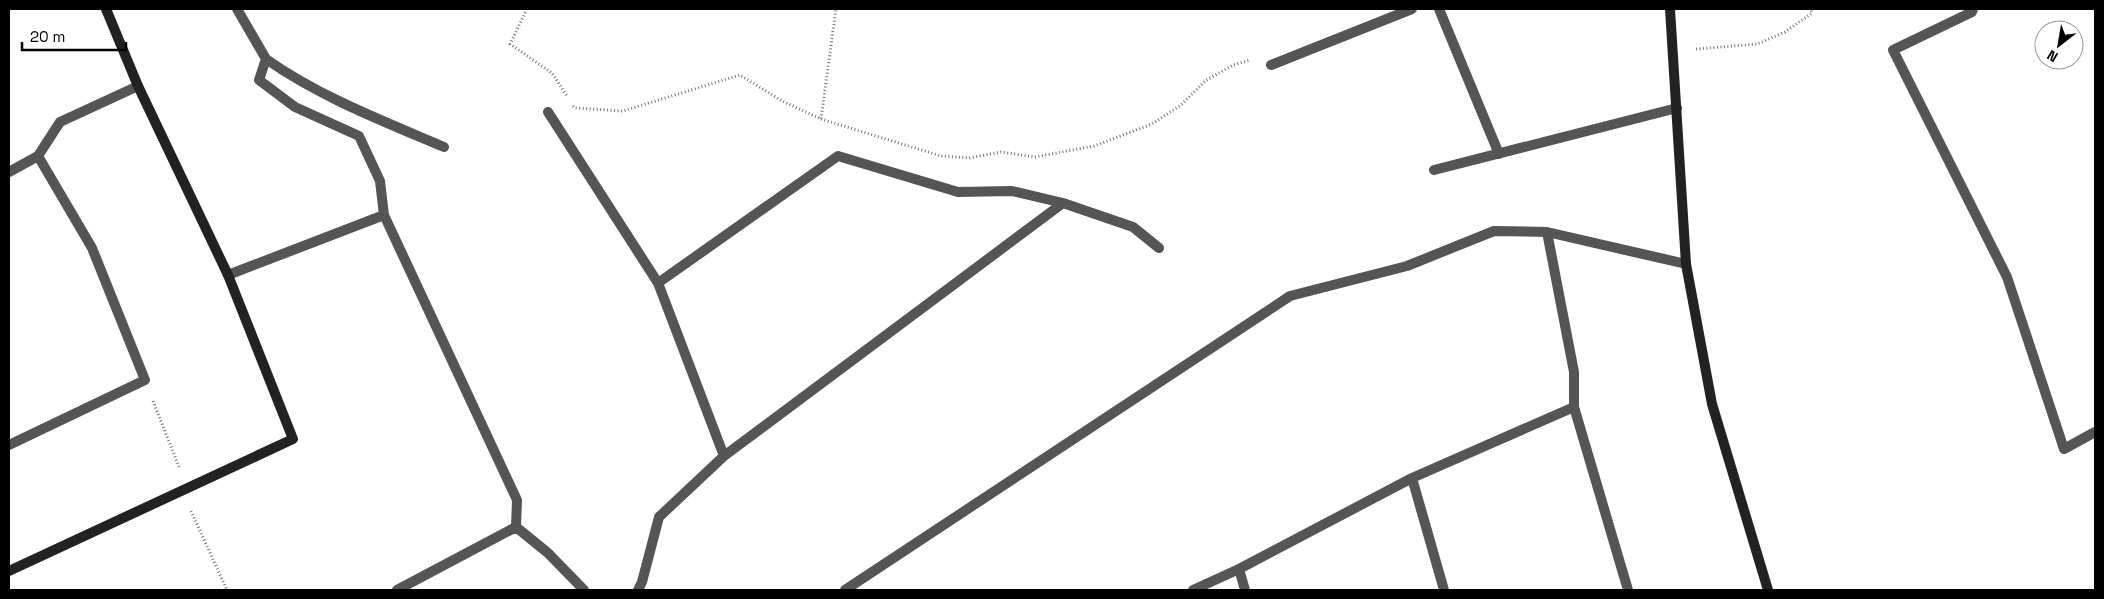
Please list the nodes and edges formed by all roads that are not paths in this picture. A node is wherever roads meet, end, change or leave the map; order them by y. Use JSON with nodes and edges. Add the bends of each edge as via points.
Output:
{"nodes":[{"id":1,"x":106,"y":9,"type":"edge"},
{"id":2,"x":237,"y":9,"type":"edge"},
{"id":3,"x":1412,"y":9,"type":"edge"},
{"id":4,"x":1439,"y":9,"type":"edge"},
{"id":5,"x":1670,"y":9,"type":"edge"},
{"id":6,"x":1973,"y":9,"type":"edge"},
{"id":7,"x":266,"y":59,"type":"junction"},
{"id":8,"x":1271,"y":65,"type":"road end"},
{"id":9,"x":138,"y":86,"type":"junction"},
{"id":10,"x":1677,"y":108,"type":"junction"},
{"id":11,"x":548,"y":112,"type":"dead end"},
{"id":12,"x":444,"y":147,"type":"dead end"},
{"id":13,"x":1499,"y":154,"type":"junction"},
{"id":14,"x":38,"y":156,"type":"junction"},
{"id":15,"x":1434,"y":170,"type":"dead end"},
{"id":16,"x":9,"y":172,"type":"edge"},
{"id":17,"x":1063,"y":203,"type":"junction"},
{"id":18,"x":384,"y":215,"type":"junction"},
{"id":19,"x":1546,"y":232,"type":"junction"},
{"id":20,"x":1159,"y":248,"type":"dead end"},
{"id":21,"x":1686,"y":264,"type":"junction"},
{"id":22,"x":228,"y":275,"type":"junction"},
{"id":23,"x":658,"y":283,"type":"junction"},
{"id":24,"x":1574,"y":407,"type":"junction"},
{"id":25,"x":2095,"y":432,"type":"edge"},
{"id":26,"x":9,"y":445,"type":"edge"},
{"id":27,"x":724,"y":456,"type":"junction"},
{"id":28,"x":1412,"y":478,"type":"junction"},
{"id":29,"x":516,"y":527,"type":"junction"},
{"id":30,"x":1239,"y":568,"type":"junction"},
{"id":31,"x":9,"y":571,"type":"edge"},
{"id":32,"x":397,"y":590,"type":"edge"},
{"id":33,"x":584,"y":590,"type":"edge"},
{"id":34,"x":638,"y":590,"type":"edge"},
{"id":35,"x":845,"y":590,"type":"edge"},
{"id":36,"x":1193,"y":590,"type":"edge"},
{"id":37,"x":1245,"y":590,"type":"edge"},
{"id":38,"x":1444,"y":590,"type":"edge"},
{"id":39,"x":1628,"y":590,"type":"edge"},
{"id":40,"x":1768,"y":590,"type":"edge"}],
"edges":[{"from":1,"to":9,"type":"street"},
{"from":2,"to":7,"type":"street"},
{"from":3,"to":8,"type":"street"},
{"from":4,"to":13,"type":"street"},
{"from":5,"to":10,"type":"street"},
{"from":6,"to":25,"type":"street","via":[[1893,50],[2007,276],[2064,449]]},
{"from":7,"to":12,"type":"street","via":[[335,100]]},
{"from":7,"to":18,"type":"street","via":[[259,80],[295,107],[358,136],[380,181]]},
{"from":9,"to":14,"type":"street","via":[[60,122]]},
{"from":9,"to":22,"type":"street"},
{"from":10,"to":13,"type":"street"},
{"from":10,"to":21,"type":"street"},
{"from":11,"to":23,"type":"street"},
{"from":13,"to":15,"type":"street"},
{"from":14,"to":16,"type":"street"},
{"from":14,"to":26,"type":"street","via":[[92,248],[145,380]]},
{"from":17,"to":20,"type":"street","via":[[1133,226]]},
{"from":17,"to":23,"type":"street","via":[[1012,191],[958,192],[838,156]]},
{"from":17,"to":27,"type":"street"},
{"from":18,"to":22,"type":"street"},
{"from":18,"to":29,"type":"street","via":[[517,500]]},
{"from":19,"to":21,"type":"street"},
{"from":19,"to":24,"type":"street","via":[[1574,372]]},
{"from":19,"to":35,"type":"street","via":[[1494,231],[1407,266],[1290,296]]},
{"from":21,"to":40,"type":"street","via":[[1712,404]]},
{"from":22,"to":31,"type":"street","via":[[293,439]]},
{"from":23,"to":27,"type":"street"},
{"from":24,"to":28,"type":"street"},
{"from":24,"to":39,"type":"street"},
{"from":27,"to":34,"type":"street","via":[[659,517]]},
{"from":28,"to":30,"type":"street"},
{"from":28,"to":38,"type":"street"},
{"from":29,"to":32,"type":"street"},
{"from":29,"to":33,"type":"street","via":[[548,553]]},
{"from":30,"to":36,"type":"street"},
{"from":30,"to":37,"type":"street"}]}
